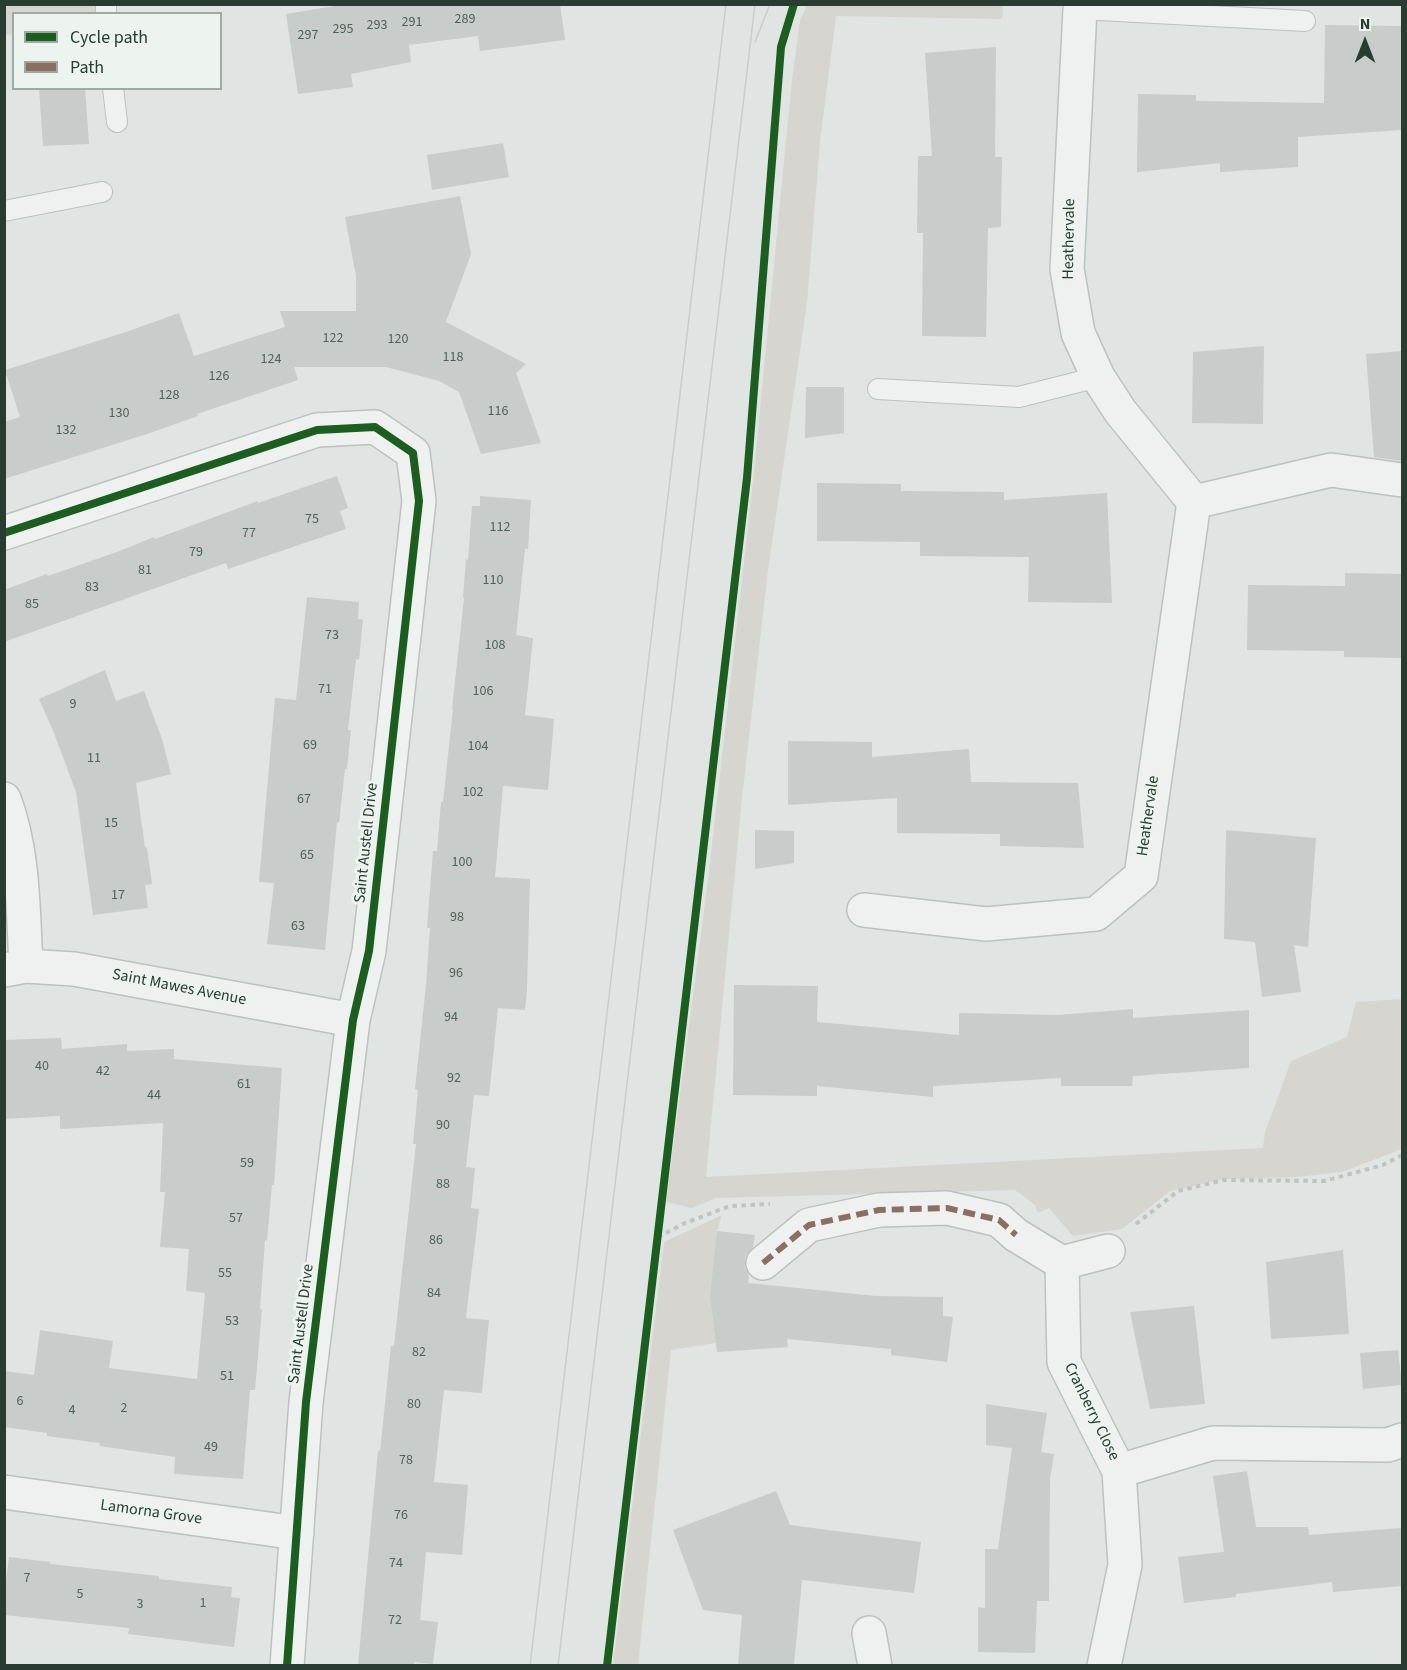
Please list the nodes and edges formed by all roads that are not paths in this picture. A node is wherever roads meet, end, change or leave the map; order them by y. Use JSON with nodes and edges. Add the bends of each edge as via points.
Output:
{"nodes":[{"id":1,"x":1080,"y":9,"type":"joint"},
{"id":2,"x":1305,"y":21,"type":"dead end"},
{"id":3,"x":113,"y":90,"type":"edge"},
{"id":4,"x":117,"y":122,"type":"dead end"},
{"id":5,"x":102,"y":192,"type":"dead end"},
{"id":6,"x":4,"y":211,"type":"edge"},
{"id":7,"x":1098,"y":377,"type":"junction"},
{"id":8,"x":878,"y":389,"type":"dead end"},
{"id":9,"x":1402,"y":480,"type":"edge"},
{"id":10,"x":1194,"y":502,"type":"junction"},
{"id":11,"x":4,"y":533,"type":"edge"},
{"id":12,"x":4,"y":799,"type":"edge"},
{"id":13,"x":864,"y":910,"type":"dead end"},
{"id":14,"x":15,"y":968,"type":"edge"},
{"id":15,"x":353,"y":1020,"type":"junction"},
{"id":16,"x":1108,"y":1251,"type":"road end"},
{"id":17,"x":763,"y":1263,"type":"dead end"},
{"id":18,"x":1062,"y":1263,"type":"junction"},
{"id":19,"x":1402,"y":1440,"type":"edge"},
{"id":20,"x":1119,"y":1471,"type":"junction"},
{"id":21,"x":4,"y":1492,"type":"edge"},
{"id":22,"x":297,"y":1533,"type":"junction"},
{"id":23,"x":869,"y":1634,"type":"dead end"},
{"id":24,"x":287,"y":1665,"type":"edge"},
{"id":25,"x":875,"y":1665,"type":"edge"},
{"id":26,"x":1104,"y":1665,"type":"edge"}],
"edges":[{"from":1,"to":2,"type":"lane"},
{"from":1,"to":7,"type":"street","name":"Heathervale","via":[[1066,269],[1078,333]]},
{"from":3,"to":4,"type":"lane"},
{"from":5,"to":6,"type":"lane"},
{"from":7,"to":8,"type":"lane","via":[[1019,397]]},
{"from":7,"to":10,"type":"street","name":"Heathervale","via":[[1120,411]]},
{"from":9,"to":10,"type":"street","via":[[1331,470]]},
{"from":10,"to":13,"type":"street","name":"Heathervale","via":[[1141,876],[1096,914],[986,924]]},
{"from":11,"to":15,"type":"street","name":"Saint Austell Drive","via":[[317,430],[375,427],[413,453],[419,501],[369,951]]},
{"from":12,"to":14,"type":"street","via":[[12,819],[20,872]]},
{"from":14,"to":15,"type":"street","name":"Saint Mawes Avenue","via":[[74,969]]},
{"from":15,"to":22,"type":"street","name":"Saint Austell Drive","via":[[306,1402]]},
{"from":16,"to":18,"type":"street"},
{"from":17,"to":18,"type":"street","via":[[809,1225],[879,1210],[947,1208],[999,1220]]},
{"from":18,"to":20,"type":"street","name":"Cranberry Close","via":[[1064,1362]]},
{"from":19,"to":20,"type":"street","via":[[1388,1445],[1213,1443]]},
{"from":20,"to":26,"type":"street","name":"Cranberry Close","via":[[1125,1565]]},
{"from":21,"to":22,"type":"street","name":"Lamorna Grove"},
{"from":22,"to":24,"type":"street","name":"Saint Austell Drive"},
{"from":23,"to":25,"type":"street"}]}
